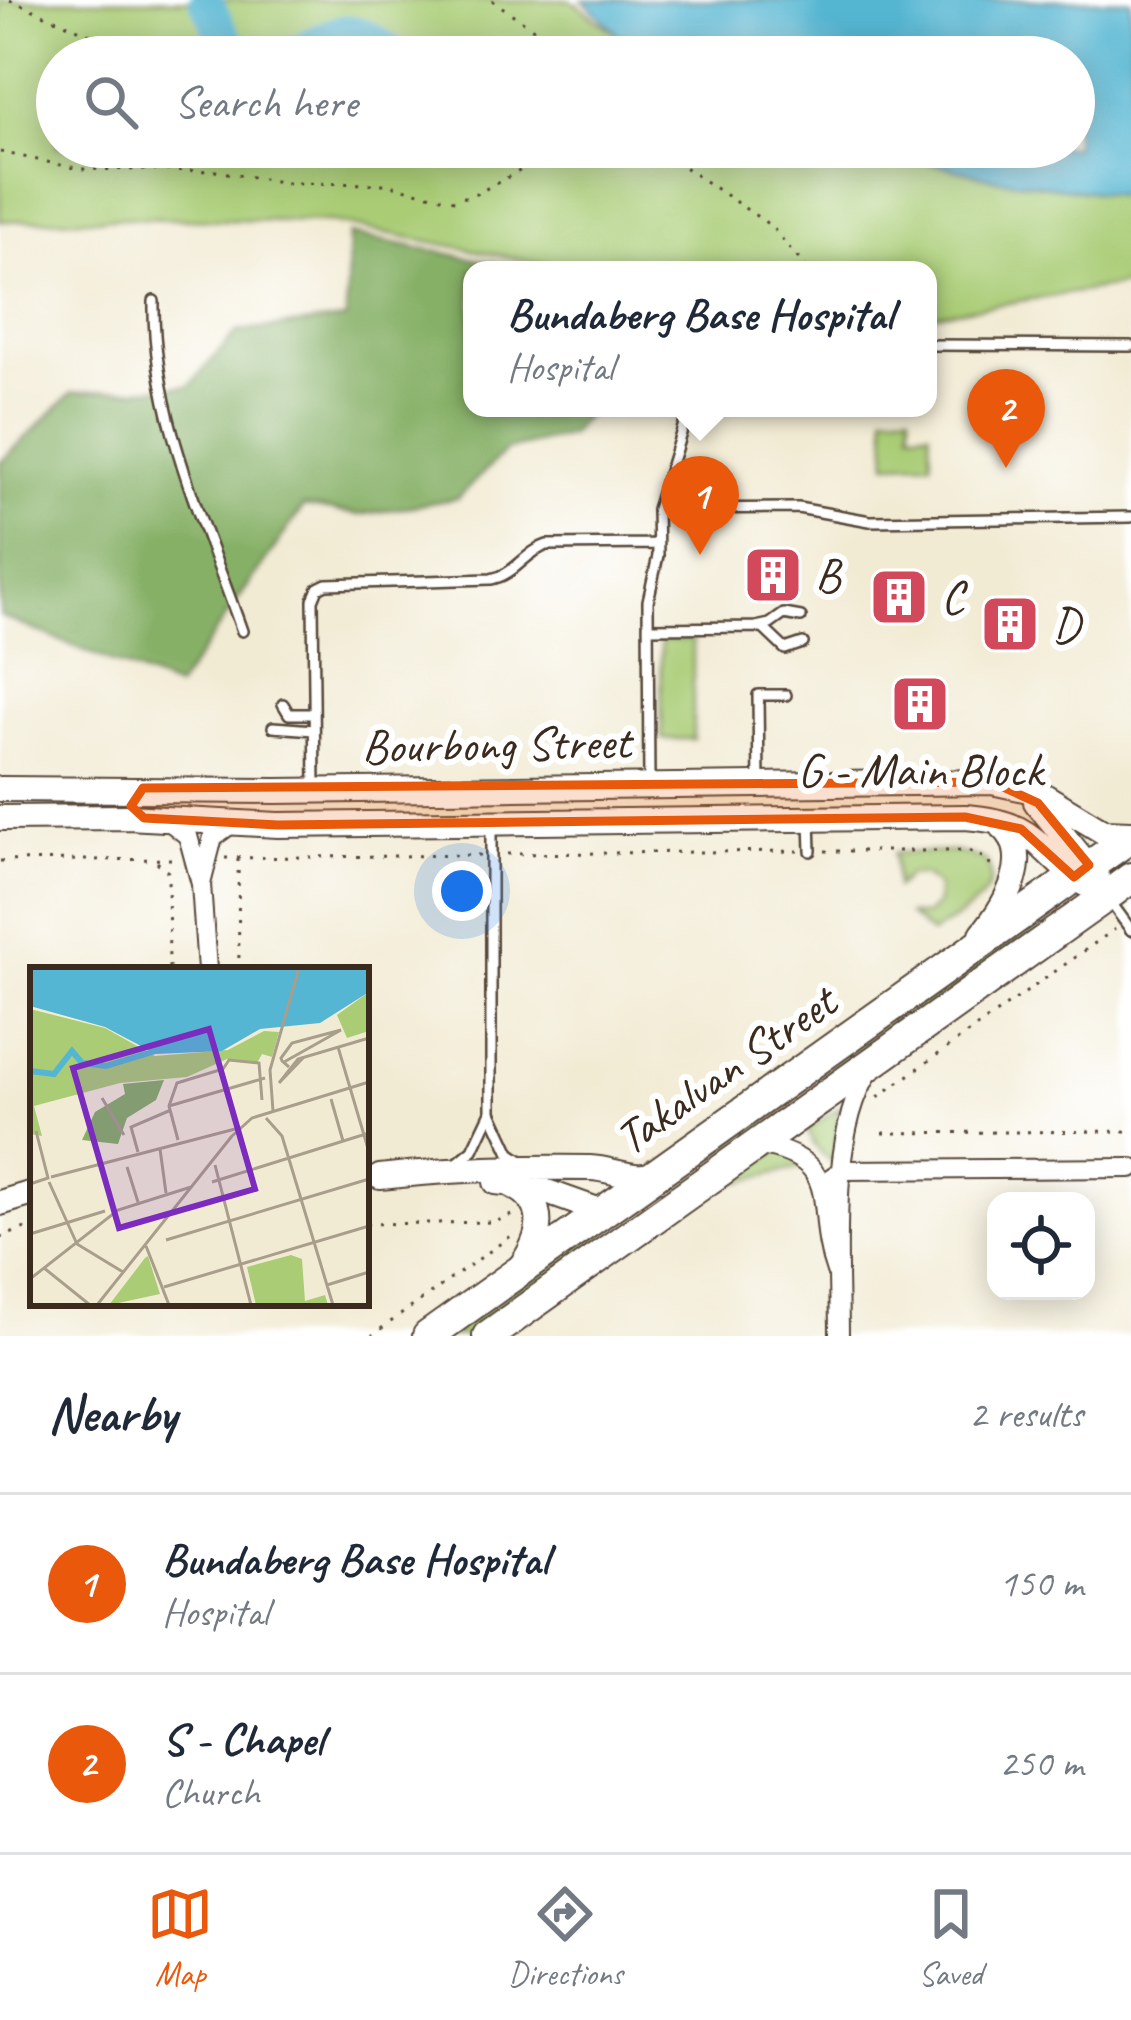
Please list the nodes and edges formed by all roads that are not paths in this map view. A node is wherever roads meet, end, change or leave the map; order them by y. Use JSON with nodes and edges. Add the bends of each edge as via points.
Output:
{"nodes":[{"id":1,"x":154,"y":301,"type":"dead end"},
{"id":2,"x":937,"y":345,"type":"edge"},
{"id":3,"x":1131,"y":346,"type":"edge"},
{"id":4,"x":685,"y":417,"type":"edge"},
{"id":5,"x":657,"y":509,"type":"junction"},
{"id":6,"x":1131,"y":517,"type":"edge"},
{"id":7,"x":657,"y":544,"type":"junction"},
{"id":8,"x":802,"y":617,"type":"dead end"},
{"id":9,"x":756,"y":626,"type":"junction"},
{"id":10,"x":648,"y":628,"type":"junction"},
{"id":11,"x":242,"y":631,"type":"dead end"},
{"id":12,"x":803,"y":643,"type":"dead end"},
{"id":13,"x":786,"y":694,"type":"dead end"},
{"id":14,"x":283,"y":704,"type":"dead end"},
{"id":15,"x":314,"y":714,"type":"junction"},
{"id":16,"x":273,"y":727,"type":"dead end"},
{"id":17,"x":314,"y":730,"type":"junction"},
{"id":18,"x":964,"y":782,"type":"junction"},
{"id":19,"x":992,"y":782,"type":"junction"},
{"id":20,"x":759,"y":785,"type":"junction"},
{"id":21,"x":649,"y":787,"type":"junction"},
{"id":22,"x":148,"y":788,"type":"junction"},
{"id":23,"x":535,"y":788,"type":"junction"},
{"id":24,"x":0,"y":789,"type":"edge"},
{"id":25,"x":251,"y":790,"type":"junction"},
{"id":26,"x":315,"y":790,"type":"junction"},
{"id":27,"x":0,"y":818,"type":"edge"},
{"id":28,"x":153,"y":818,"type":"junction"},
{"id":29,"x":810,"y":818,"type":"junction"},
{"id":30,"x":978,"y":818,"type":"junction"},
{"id":31,"x":759,"y":819,"type":"junction"},
{"id":32,"x":490,"y":822,"type":"junction"},
{"id":33,"x":536,"y":822,"type":"junction"},
{"id":34,"x":242,"y":823,"type":"junction"},
{"id":35,"x":1131,"y":835,"type":"edge"},
{"id":36,"x":811,"y":851,"type":"dead end"},
{"id":37,"x":1082,"y":871,"type":"junction"},
{"id":38,"x":201,"y":884,"type":"junction"},
{"id":39,"x":1112,"y":892,"type":"edge"},
{"id":40,"x":1128,"y":926,"type":"edge"},
{"id":41,"x":968,"y":953,"type":"junction"},
{"id":42,"x":207,"y":967,"type":"edge"},
{"id":43,"x":876,"y":1061,"type":"junction"},
{"id":44,"x":490,"y":1112,"type":"junction"},
{"id":45,"x":757,"y":1145,"type":"junction"},
{"id":46,"x":546,"y":1168,"type":"junction"},
{"id":47,"x":1131,"y":1168,"type":"edge"},
{"id":48,"x":441,"y":1170,"type":"junction"},
{"id":49,"x":842,"y":1170,"type":"junction"},
{"id":50,"x":869,"y":1171,"type":"junction"},
{"id":51,"x":656,"y":1174,"type":"junction"},
{"id":52,"x":373,"y":1177,"type":"edge"},
{"id":53,"x":498,"y":1182,"type":"junction"},
{"id":54,"x":820,"y":1185,"type":"junction"},
{"id":55,"x":30,"y":1193,"type":"edge"},
{"id":56,"x":0,"y":1203,"type":"edge"},
{"id":57,"x":603,"y":1212,"type":"junction"},
{"id":58,"x":663,"y":1212,"type":"junction"},
{"id":59,"x":841,"y":1213,"type":"junction"},
{"id":60,"x":517,"y":1273,"type":"junction"},
{"id":61,"x":839,"y":1282,"type":"junction"},
{"id":62,"x":428,"y":1336,"type":"edge"},
{"id":63,"x":488,"y":1336,"type":"edge"},
{"id":64,"x":839,"y":1336,"type":"edge"}],
"edges":[{"from":1,"to":11,"type":"lane","via":[[155,363],[167,415]]},
{"from":2,"to":3,"type":"lane"},
{"from":4,"to":5,"type":"lane"},
{"from":5,"to":6,"type":"lane","via":[[798,508],[870,520]]},
{"from":5,"to":7,"type":"lane"},
{"from":7,"to":10,"type":"lane"},
{"from":7,"to":15,"type":"lane","via":[[548,545],[491,579],[322,586],[313,600]]},
{"from":8,"to":9,"type":"lane","via":[[784,614]]},
{"from":9,"to":10,"type":"lane"},
{"from":9,"to":12,"type":"lane","via":[[785,649]]},
{"from":10,"to":21,"type":"lane"},
{"from":13,"to":20,"type":"lane","via":[[758,695]]},
{"from":14,"to":15,"type":"lane","via":[[289,714]]},
{"from":15,"to":17,"type":"lane"},
{"from":16,"to":17,"type":"lane"},
{"from":17,"to":26,"type":"lane"},
{"from":18,"to":19,"type":"street","name":"Bourbong Street"},
{"from":18,"to":20,"type":"street","name":"Bourbong Street"},
{"from":18,"to":30,"type":"street","via":[[982,791]]},
{"from":19,"to":35,"type":"street","via":[[1038,791],[1104,832]]},
{"from":19,"to":37,"type":"street","via":[[1038,803]]},
{"from":20,"to":21,"type":"street","name":"Bourbong Street"},
{"from":20,"to":31,"type":"street"},
{"from":21,"to":23,"type":"street","name":"Bourbong Street"},
{"from":22,"to":24,"type":"street","name":"Bourbong Street"},
{"from":22,"to":25,"type":"street","name":"Bourbong Street"},
{"from":22,"to":28,"type":"street","via":[[131,801],[136,814]]},
{"from":23,"to":26,"type":"street","name":"Bourbong Street"},
{"from":23,"to":33,"type":"street"},
{"from":25,"to":26,"type":"street","name":"Bourbong Street"},
{"from":25,"to":34,"type":"street","via":[[267,805],[260,820]]},
{"from":27,"to":28,"type":"street","name":"Bourbong Street"},
{"from":28,"to":34,"type":"street","name":"Bourbong Street"},
{"from":28,"to":38,"type":"street","via":[[188,836]]},
{"from":29,"to":30,"type":"street","name":"Bourbong Street"},
{"from":29,"to":31,"type":"street","name":"Bourbong Street"},
{"from":29,"to":36,"type":"lane"},
{"from":30,"to":37,"type":"street","via":[[1032,836]]},
{"from":30,"to":41,"type":"street","via":[[1012,836],[1015,878]]},
{"from":31,"to":33,"type":"street","name":"Bourbong Street"},
{"from":32,"to":33,"type":"street","name":"Bourbong Street"},
{"from":32,"to":34,"type":"street","name":"Bourbong Street"},
{"from":32,"to":44,"type":"lane"},
{"from":34,"to":38,"type":"street","via":[[213,837]]},
{"from":35,"to":37,"type":"main road"},
{"from":37,"to":39,"type":"street"},
{"from":37,"to":41,"type":"main road","name":"Takalvan Street"},
{"from":38,"to":42,"type":"street"},
{"from":39,"to":40,"type":"lane"},
{"from":39,"to":43,"type":"main road","name":"Takalvan Street"},
{"from":41,"to":51,"type":"main road","name":"Takalvan Street"},
{"from":43,"to":45,"type":"main road","name":"Takalvan Street"},
{"from":43,"to":49,"type":"street","via":[[853,1105]]},
{"from":44,"to":46,"type":"lane","via":[[510,1153]]},
{"from":44,"to":48,"type":"lane","via":[[473,1150]]},
{"from":45,"to":54,"type":"street","via":[[798,1154]]},
{"from":45,"to":58,"type":"main road","name":"Takalvan Street"},
{"from":46,"to":48,"type":"street"},
{"from":46,"to":51,"type":"street"},
{"from":47,"to":50,"type":"street"},
{"from":48,"to":52,"type":"street"},
{"from":49,"to":50,"type":"street"},
{"from":49,"to":54,"type":"street"},
{"from":49,"to":59,"type":"street"},
{"from":50,"to":59,"type":"street"},
{"from":51,"to":57,"type":"main road","name":"Takalvan Street"},
{"from":52,"to":53,"type":"street"},
{"from":53,"to":57,"type":"street"},
{"from":53,"to":60,"type":"street","via":[[530,1196],[539,1216],[536,1242]]},
{"from":54,"to":61,"type":"street"},
{"from":55,"to":56,"type":"street"},
{"from":57,"to":58,"type":"main road","via":[[638,1220]]},
{"from":57,"to":60,"type":"main road","name":"Takalvan Street"},
{"from":58,"to":63,"type":"main road","name":"Takalvan Street"},
{"from":59,"to":61,"type":"street"},
{"from":60,"to":62,"type":"main road","name":"Takalvan Street"},
{"from":61,"to":64,"type":"street"}]}
